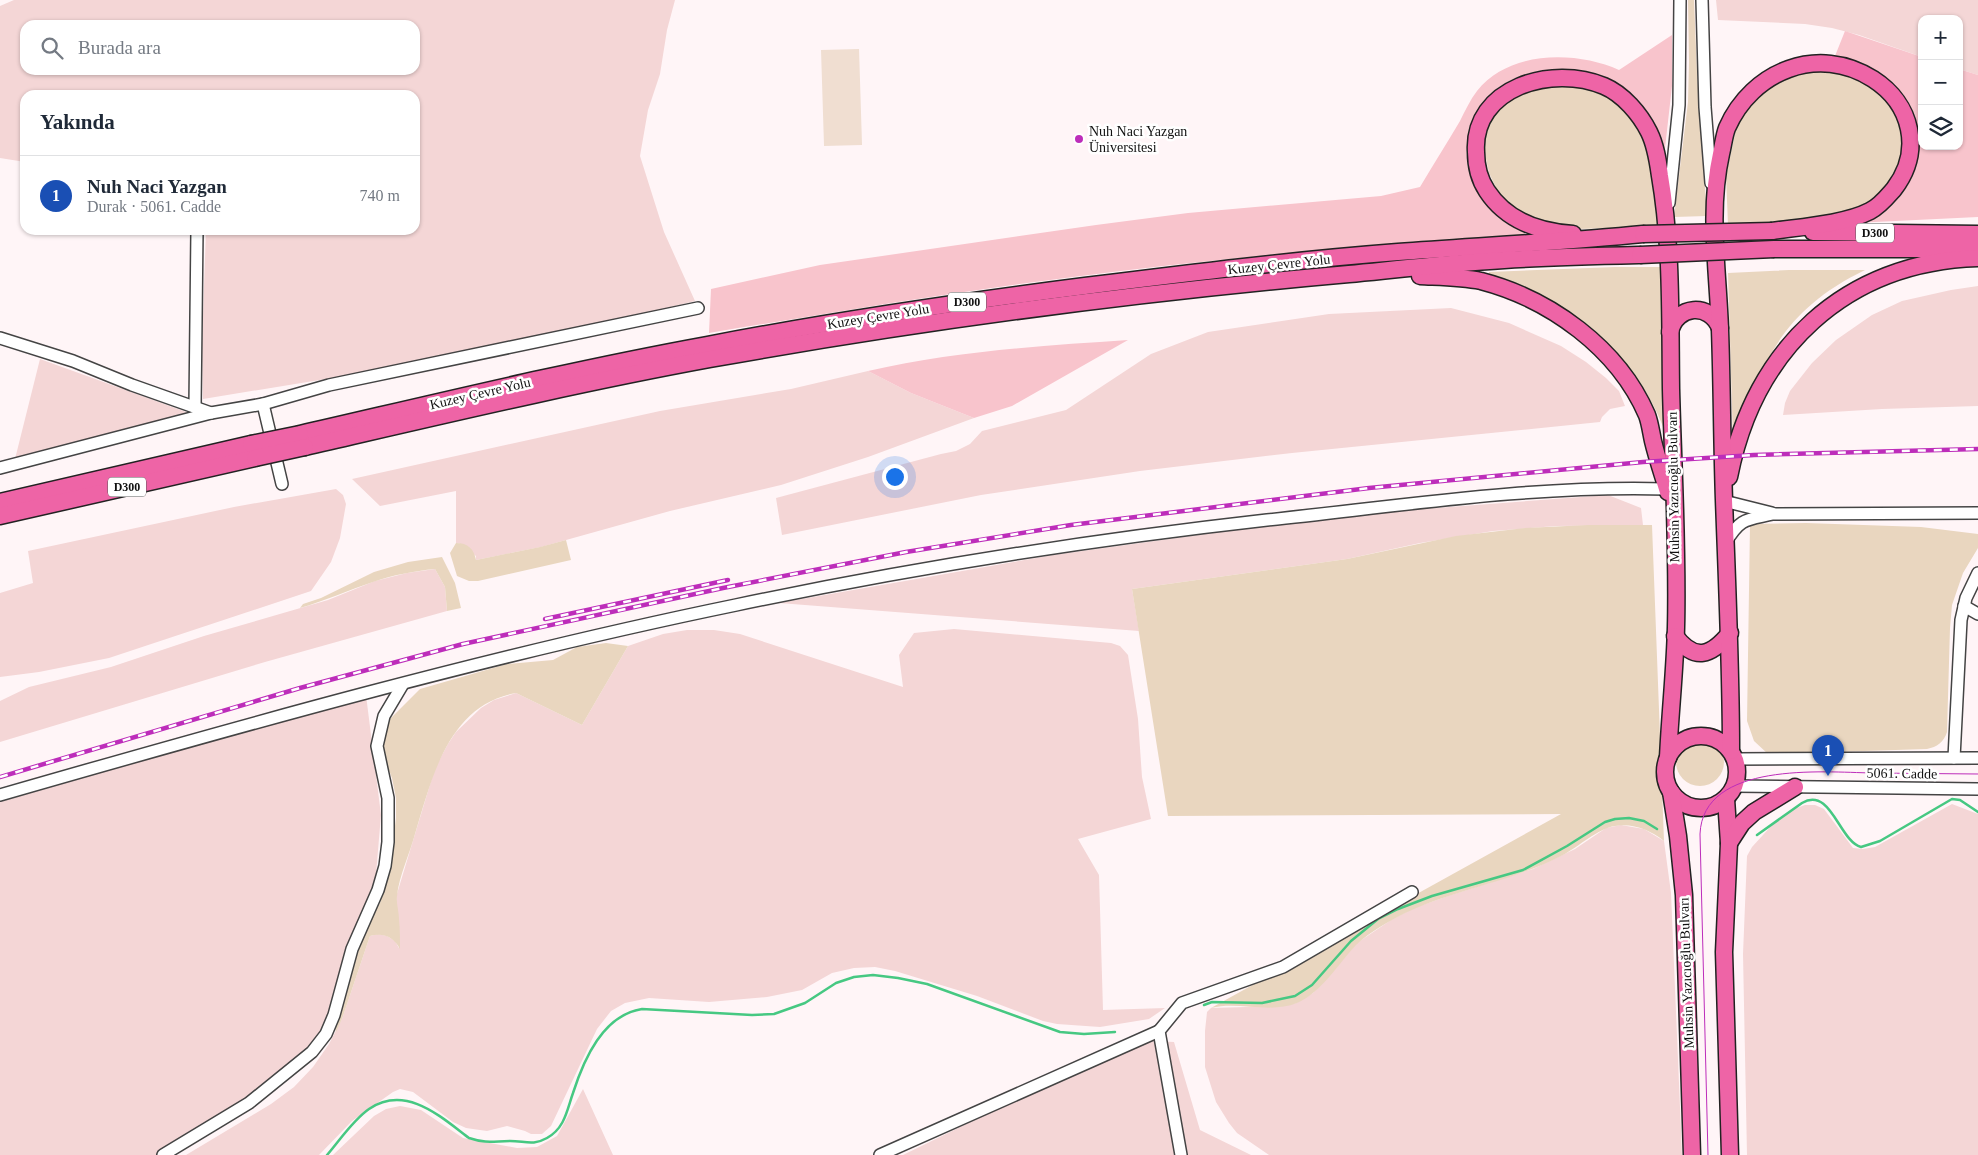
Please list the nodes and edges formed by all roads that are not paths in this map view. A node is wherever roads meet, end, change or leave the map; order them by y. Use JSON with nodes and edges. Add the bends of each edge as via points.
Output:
{"nodes":[{"id":1,"x":1680,"y":0,"type":"edge"},
{"id":2,"x":1702,"y":0,"type":"edge"},
{"id":3,"x":1714,"y":210,"type":"junction"},
{"id":4,"x":1667,"y":216,"type":"junction"},
{"id":5,"x":1772,"y":232,"type":"junction"},
{"id":6,"x":1643,"y":234,"type":"junction"},
{"id":7,"x":1978,"y":234,"type":"edge"},
{"id":8,"x":197,"y":235,"type":"edge"},
{"id":9,"x":1978,"y":249,"type":"edge"},
{"id":10,"x":1978,"y":258,"type":"edge"},
{"id":11,"x":1251,"y":282,"type":"junction"},
{"id":12,"x":698,"y":308,"type":"dead end"},
{"id":13,"x":1720,"y":328,"type":"junction"},
{"id":14,"x":1670,"y":332,"type":"junction"},
{"id":15,"x":0,"y":338,"type":"edge"},
{"id":16,"x":263,"y":404,"type":"junction"},
{"id":17,"x":195,"y":407,"type":"junction"},
{"id":18,"x":211,"y":413,"type":"junction"},
{"id":19,"x":302,"y":440,"type":"junction"},
{"id":20,"x":253,"y":451,"type":"junction"},
{"id":21,"x":0,"y":468,"type":"edge"},
{"id":22,"x":282,"y":484,"type":"dead end"},
{"id":23,"x":1667,"y":489,"type":"junction"},
{"id":24,"x":1724,"y":501,"type":"junction"},
{"id":25,"x":0,"y":502,"type":"edge"},
{"id":26,"x":1978,"y":513,"type":"edge"},
{"id":27,"x":1674,"y":514,"type":"junction"},
{"id":28,"x":1774,"y":514,"type":"junction"},
{"id":29,"x":0,"y":516,"type":"edge"},
{"id":30,"x":1726,"y":542,"type":"junction"},
{"id":31,"x":1978,"y":572,"type":"edge"},
{"id":32,"x":1964,"y":606,"type":"junction"},
{"id":33,"x":1978,"y":614,"type":"edge"},
{"id":34,"x":1730,"y":633,"type":"junction"},
{"id":35,"x":1675,"y":636,"type":"junction"},
{"id":36,"x":403,"y":684,"type":"junction"},
{"id":37,"x":1733,"y":755,"type":"junction"},
{"id":38,"x":1668,"y":758,"type":"junction"},
{"id":39,"x":1954,"y":758,"type":"junction"},
{"id":40,"x":1978,"y":758,"type":"edge"},
{"id":41,"x":1796,"y":787,"type":"junction"},
{"id":42,"x":1978,"y":789,"type":"edge"},
{"id":43,"x":1671,"y":792,"type":"junction"},
{"id":44,"x":1731,"y":792,"type":"junction"},
{"id":45,"x":0,"y":795,"type":"edge"},
{"id":46,"x":1729,"y":843,"type":"junction"},
{"id":47,"x":1412,"y":892,"type":"dead end"},
{"id":48,"x":1159,"y":1031,"type":"junction"},
{"id":49,"x":163,"y":1155,"type":"edge"},
{"id":50,"x":880,"y":1155,"type":"edge"},
{"id":51,"x":1181,"y":1155,"type":"edge"},
{"id":52,"x":1692,"y":1155,"type":"edge"},
{"id":53,"x":1730,"y":1155,"type":"edge"}],
"edges":[{"from":1,"to":4,"type":"street","via":[[1679,104]]},
{"from":2,"to":3,"type":"street","via":[[1705,107]]},
{"from":3,"to":5,"type":"highway","via":[[1719,163],[1727,129],[1742,102],[1761,83],[1785,69],[1803,64],[1838,65],[1871,78],[1896,99],[1910,130],[1908,165],[1899,182],[1872,210],[1854,217]]},
{"from":3,"to":13,"type":"highway"},
{"from":4,"to":6,"type":"highway","name":"Muhsin Yazıcıoğlu Bulvarı","via":[[1650,134],[1638,114],[1606,86],[1586,80],[1543,79],[1522,84],[1504,94],[1488,109],[1479,126],[1476,166],[1495,204],[1514,219],[1539,229],[1566,234]]},
{"from":4,"to":14,"type":"highway","name":"Muhsin Yazıcıoğlu Bulvarı"},
{"from":5,"to":6,"type":"highway","number":"D300","bridge":true},
{"from":5,"to":7,"type":"highway","number":"D300"},
{"from":6,"to":19,"type":"highway","name":"Kuzey Çevre Yolu","number":"D300","via":[[1280,263],[969,302],[707,345],[551,376]]},
{"from":8,"to":17,"type":"street"},
{"from":9,"to":11,"type":"highway","name":"Kuzey Çevre Yolu","number":"D300","bridge":true,"via":[[1774,249],[1505,260]]},
{"from":10,"to":24,"type":"highway","via":[[1917,267],[1883,278],[1850,294],[1797,335],[1770,370],[1758,392],[1738,442]]},
{"from":11,"to":19,"type":"highway","name":"Kuzey Çevre Yolu","number":"D300","via":[[1086,300],[882,329]]},
{"from":11,"to":23,"type":"highway","via":[[1446,277],[1480,281],[1537,303],[1585,335],[1626,378],[1647,417]]},
{"from":12,"to":16,"type":"street","via":[[329,385]]},
{"from":13,"to":14,"type":"highway","via":[[1711,315],[1696,310],[1677,317]]},
{"from":13,"to":24,"type":"highway"},
{"from":14,"to":27,"type":"highway","name":"Muhsin Yazıcıoğlu Bulvarı"},
{"from":15,"to":17,"type":"street"},
{"from":16,"to":18,"type":"street"},
{"from":16,"to":22,"type":"street"},
{"from":17,"to":18,"type":"street"},
{"from":18,"to":21,"type":"street"},
{"from":19,"to":20,"type":"highway","number":"D300","bridge":true},
{"from":20,"to":25,"type":"highway","number":"D300"},
{"from":20,"to":29,"type":"highway","number":"D300"},
{"from":23,"to":27,"type":"highway"},
{"from":23,"to":36,"type":"street","via":[[1586,489],[1421,503],[1180,529],[1047,548],[734,605],[550,646]]},
{"from":24,"to":28,"type":"street"},
{"from":24,"to":30,"type":"highway"},
{"from":26,"to":28,"type":"street"},
{"from":27,"to":35,"type":"highway","name":"Muhsin Yazıcıoğlu Bulvarı"},
{"from":28,"to":30,"type":"street","via":[[1735,526]]},
{"from":30,"to":34,"type":"highway"},
{"from":31,"to":32,"type":"street"},
{"from":32,"to":33,"type":"street"},
{"from":32,"to":39,"type":"street"},
{"from":34,"to":35,"type":"highway","via":[[1715,649],[1702,653],[1689,650]]},
{"from":34,"to":37,"type":"highway"},
{"from":35,"to":38,"type":"highway","name":"Muhsin Yazıcıoğlu Bulvarı"},
{"from":36,"to":45,"type":"street","via":[[254,722]]},
{"from":36,"to":49,"type":"street","via":[[384,716],[377,746],[388,798],[385,866],[352,949],[326,1034],[312,1052],[250,1103]]},
{"from":37,"to":38,"type":"highway","via":[[1721,741],[1701,736],[1681,742]]},
{"from":37,"to":39,"type":"street","name":"5061. Cadde"},
{"from":37,"to":44,"type":"highway","via":[[1738,777]]},
{"from":38,"to":43,"type":"highway","via":[[1665,772]]},
{"from":39,"to":40,"type":"street","name":"5061. Cadde"},
{"from":41,"to":42,"type":"street","name":"5061. Cadde"},
{"from":41,"to":44,"type":"street","name":"5061. Cadde"},
{"from":41,"to":46,"type":"highway","via":[[1754,812]]},
{"from":43,"to":44,"type":"highway","via":[[1681,802],[1701,808],[1712,807]]},
{"from":43,"to":52,"type":"highway","name":"Muhsin Yazıcıoğlu Bulvarı","via":[[1684,903]]},
{"from":44,"to":46,"type":"highway"},
{"from":46,"to":53,"type":"highway","via":[[1724,952]]},
{"from":47,"to":48,"type":"street","via":[[1283,967],[1182,1003]]},
{"from":48,"to":50,"type":"street"},
{"from":48,"to":51,"type":"street"}]}
